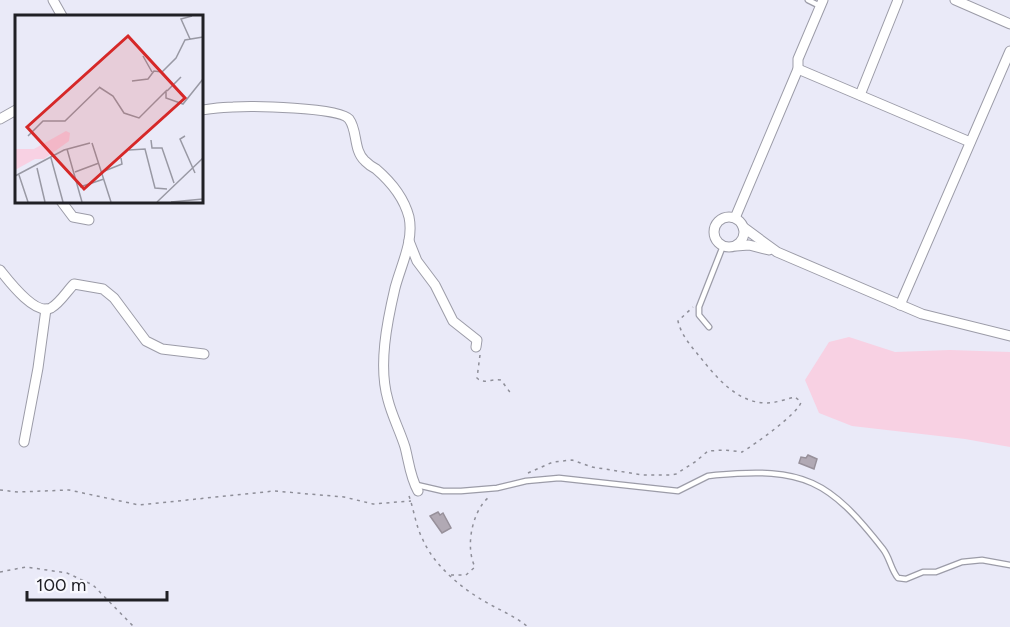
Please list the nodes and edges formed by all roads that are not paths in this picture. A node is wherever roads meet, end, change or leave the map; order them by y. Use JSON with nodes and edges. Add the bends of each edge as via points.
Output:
{"nodes":[{"id":1,"x":53,"y":0,"type":"edge"},
{"id":2,"x":808,"y":0,"type":"edge"},
{"id":3,"x":898,"y":0,"type":"edge"},
{"id":4,"x":955,"y":0,"type":"edge"},
{"id":5,"x":822,"y":3,"type":"edge"},
{"id":6,"x":61,"y":15,"type":"edge"},
{"id":7,"x":1010,"y":24,"type":"edge"},
{"id":8,"x":1010,"y":51,"type":"edge"},
{"id":9,"x":798,"y":69,"type":"junction"},
{"id":10,"x":860,"y":95,"type":"junction"},
{"id":11,"x":202,"y":110,"type":"edge"},
{"id":12,"x":15,"y":111,"type":"edge"},
{"id":13,"x":0,"y":119,"type":"edge"},
{"id":14,"x":970,"y":142,"type":"junction"},
{"id":15,"x":63,"y":202,"type":"edge"},
{"id":16,"x":735,"y":218,"type":"junction"},
{"id":17,"x":89,"y":220,"type":"dead end"},
{"id":18,"x":743,"y":227,"type":"junction"},
{"id":19,"x":409,"y":241,"type":"junction"},
{"id":20,"x":723,"y":246,"type":"junction"},
{"id":21,"x":734,"y":246,"type":"junction"},
{"id":22,"x":777,"y":252,"type":"junction"},
{"id":23,"x":0,"y":270,"type":"edge"},
{"id":24,"x":900,"y":305,"type":"junction"},
{"id":25,"x":46,"y":309,"type":"junction"},
{"id":26,"x":709,"y":327,"type":"dead end"},
{"id":27,"x":1010,"y":336,"type":"edge"},
{"id":28,"x":476,"y":344,"type":"road end"},
{"id":29,"x":204,"y":354,"type":"dead end"},
{"id":30,"x":24,"y":442,"type":"dead end"},
{"id":31,"x":415,"y":484,"type":"joint"},
{"id":32,"x":1010,"y":565,"type":"edge"}],
"edges":[{"from":1,"to":6,"type":"street"},
{"from":2,"to":5,"type":"lane"},
{"from":3,"to":10,"type":"street"},
{"from":4,"to":7,"type":"street"},
{"from":5,"to":9,"type":"street","via":[[798,59]]},
{"from":8,"to":14,"type":"street"},
{"from":9,"to":10,"type":"street"},
{"from":9,"to":16,"type":"street"},
{"from":10,"to":14,"type":"street"},
{"from":11,"to":19,"type":"street","via":[[231,106],[343,115],[349,119],[364,161],[393,186],[404,205],[409,218]]},
{"from":12,"to":13,"type":"street"},
{"from":14,"to":24,"type":"street"},
{"from":15,"to":17,"type":"street","via":[[73,217]]},
{"from":16,"to":18,"type":"street"},
{"from":16,"to":20,"type":"street","via":[[720,220],[715,229],[716,239]]},
{"from":18,"to":21,"type":"street","via":[[741,241]]},
{"from":18,"to":22,"type":"street"},
{"from":19,"to":28,"type":"street","via":[[453,321]]},
{"from":19,"to":31,"type":"street","via":[[395,289],[384,372],[388,401]]},
{"from":20,"to":21,"type":"street"},
{"from":20,"to":26,"type":"lane","via":[[699,307],[699,315]]},
{"from":21,"to":22,"type":"street","via":[[749,245]]},
{"from":22,"to":24,"type":"street"},
{"from":23,"to":25,"type":"street","via":[[19,294]]},
{"from":24,"to":27,"type":"street"},
{"from":25,"to":29,"type":"street","via":[[74,284],[103,289],[146,341],[162,349]]},
{"from":25,"to":30,"type":"street"},
{"from":31,"to":32,"type":"lane","via":[[450,491],[559,478],[678,491],[716,474],[775,472],[816,483],[841,500],[883,549],[898,578],[936,572],[962,562],[982,560]]}]}
